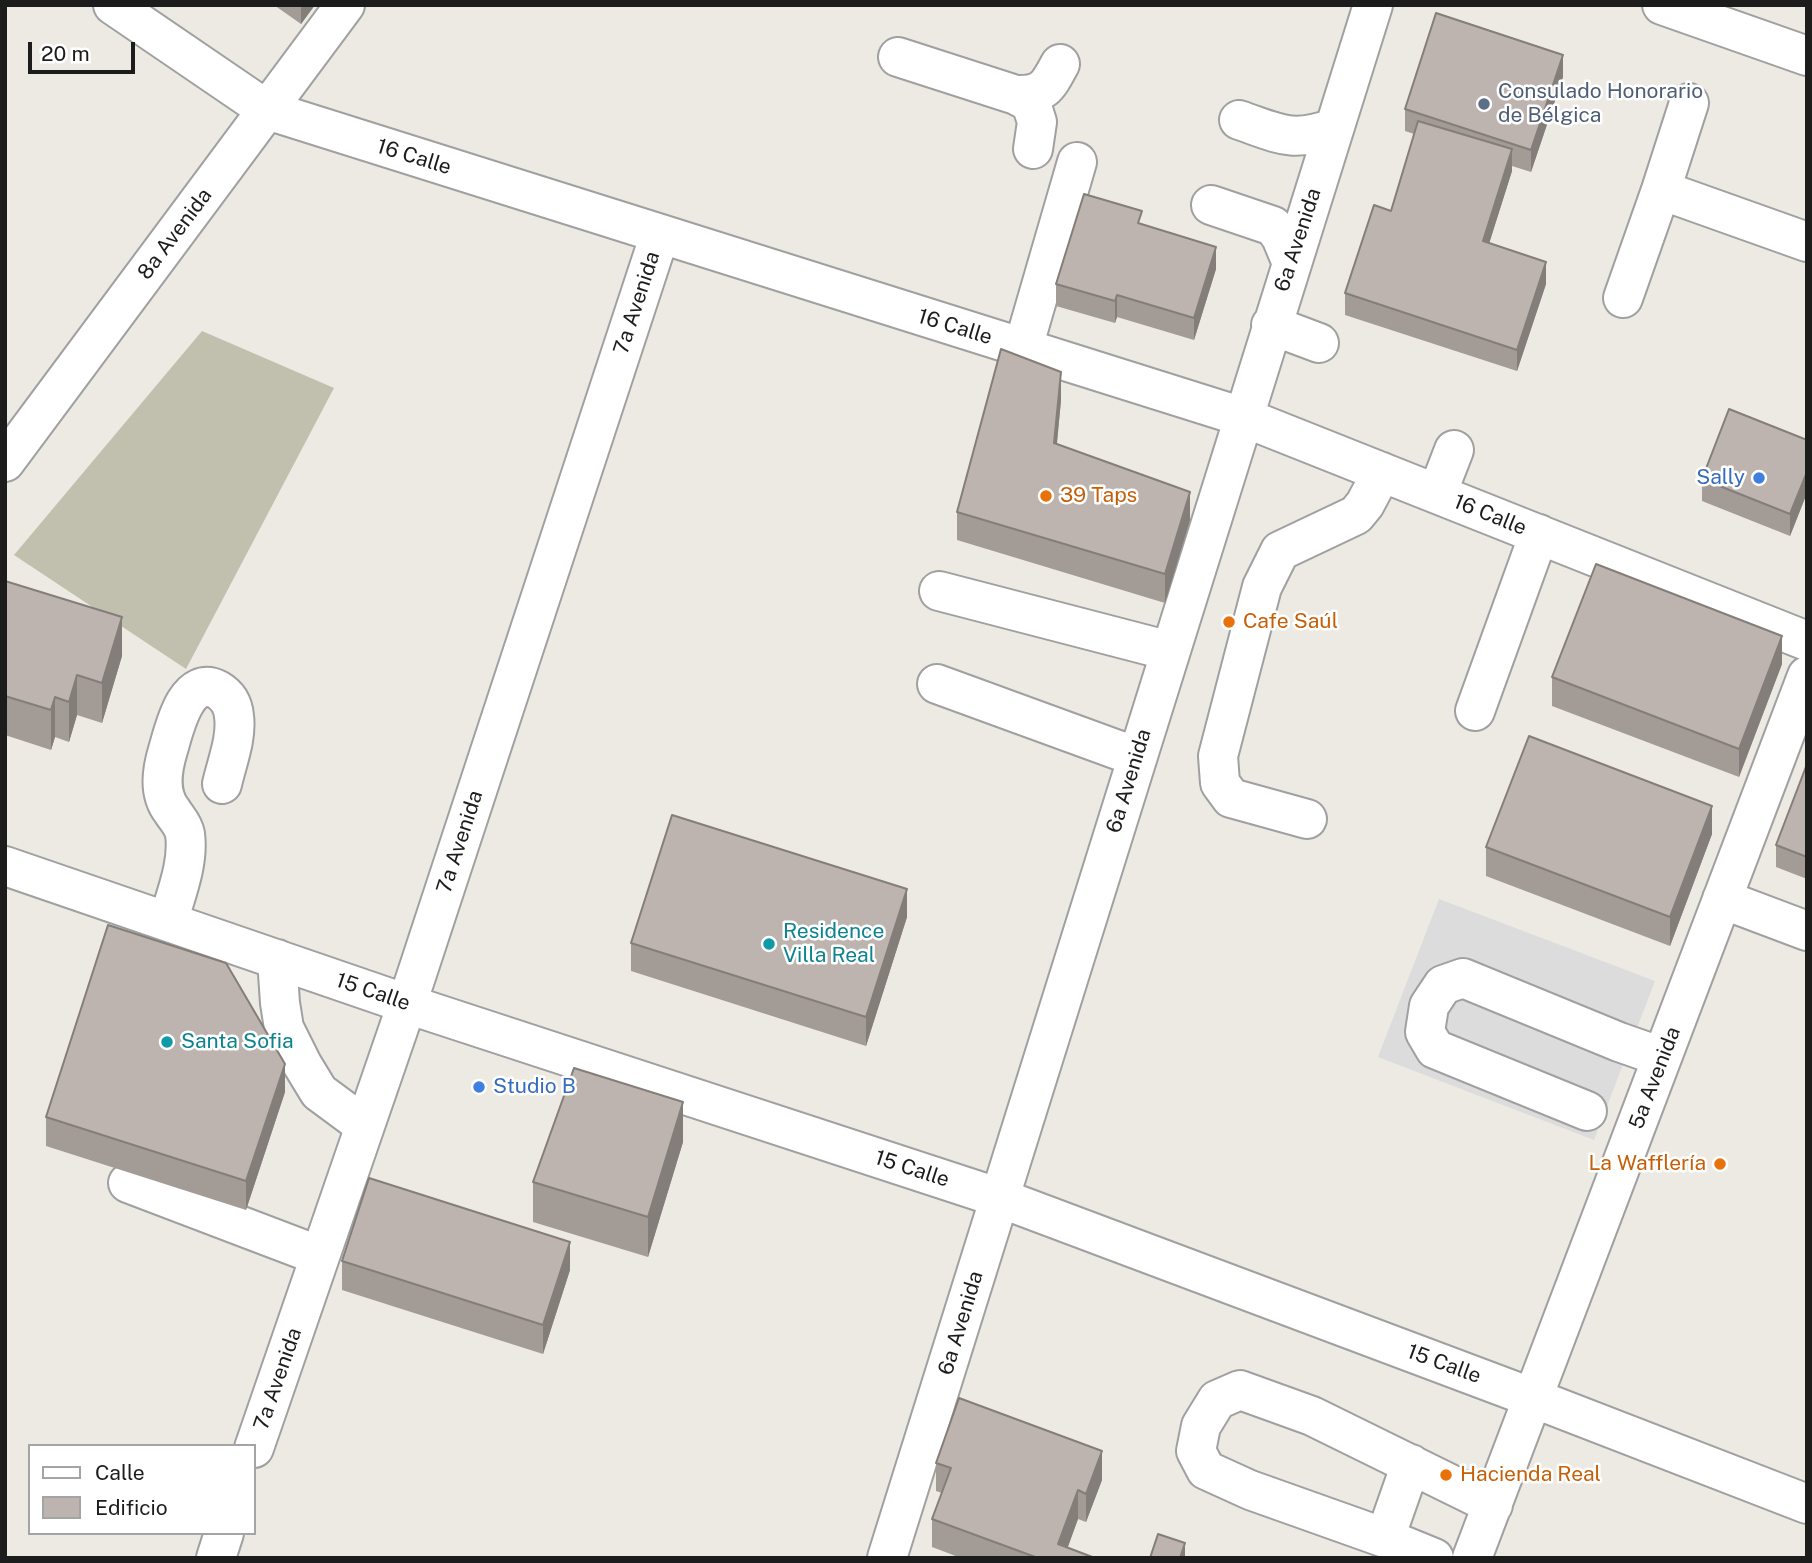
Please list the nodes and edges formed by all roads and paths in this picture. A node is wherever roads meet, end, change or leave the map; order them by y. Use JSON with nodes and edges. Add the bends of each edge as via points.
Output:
{"nodes":[{"id":1,"x":113,"y":5,"type":"edge"},
{"id":2,"x":345,"y":5,"type":"edge"},
{"id":3,"x":1373,"y":5,"type":"edge"},
{"id":4,"x":1662,"y":5,"type":"edge"},
{"id":5,"x":1807,"y":56,"type":"edge"},
{"id":6,"x":898,"y":57,"type":"dead end"},
{"id":7,"x":1060,"y":64,"type":"dead end"},
{"id":8,"x":1016,"y":95,"type":"junction"},
{"id":9,"x":1689,"y":103,"type":"dead end"},
{"id":10,"x":267,"y":110,"type":"junction"},
{"id":11,"x":1239,"y":120,"type":"dead end"},
{"id":12,"x":1334,"y":128,"type":"junction"},
{"id":13,"x":1033,"y":149,"type":"dead end"},
{"id":14,"x":1077,"y":162,"type":"dead end"},
{"id":15,"x":1661,"y":190,"type":"junction"},
{"id":16,"x":1211,"y":205,"type":"dead end"},
{"id":17,"x":660,"y":233,"type":"junction"},
{"id":18,"x":1807,"y":242,"type":"edge"},
{"id":19,"x":1291,"y":261,"type":"junction"},
{"id":20,"x":1623,"y":298,"type":"dead end"},
{"id":21,"x":1271,"y":325,"type":"junction"},
{"id":22,"x":1319,"y":343,"type":"dead end"},
{"id":23,"x":1023,"y":348,"type":"junction"},
{"id":24,"x":1243,"y":417,"type":"junction"},
{"id":25,"x":1454,"y":450,"type":"dead end"},
{"id":26,"x":5,"y":462,"type":"edge"},
{"id":27,"x":1382,"y":472,"type":"junction"},
{"id":28,"x":1437,"y":494,"type":"junction"},
{"id":29,"x":1539,"y":534,"type":"junction"},
{"id":30,"x":939,"y":591,"type":"dead end"},
{"id":31,"x":1807,"y":641,"type":"edge"},
{"id":32,"x":1170,"y":651,"type":"junction"},
{"id":33,"x":1807,"y":676,"type":"edge"},
{"id":34,"x":937,"y":684,"type":"dead end"},
{"id":35,"x":1475,"y":710,"type":"dead end"},
{"id":36,"x":1137,"y":757,"type":"junction"},
{"id":37,"x":222,"y":783,"type":"dead end"},
{"id":38,"x":1307,"y":819,"type":"dead end"},
{"id":39,"x":5,"y":866,"type":"edge"},
{"id":40,"x":1722,"y":899,"type":"junction"},
{"id":41,"x":168,"y":922,"type":"junction"},
{"id":42,"x":1807,"y":931,"type":"edge"},
{"id":43,"x":277,"y":959,"type":"junction"},
{"id":44,"x":407,"y":1004,"type":"junction"},
{"id":45,"x":1662,"y":1057,"type":"junction"},
{"id":46,"x":1587,"y":1111,"type":"dead end"},
{"id":47,"x":365,"y":1126,"type":"junction"},
{"id":48,"x":128,"y":1183,"type":"dead end"},
{"id":49,"x":1000,"y":1198,"type":"junction"},
{"id":50,"x":320,"y":1256,"type":"junction"},
{"id":51,"x":1533,"y":1398,"type":"junction"},
{"id":52,"x":255,"y":1444,"type":"edge"},
{"id":53,"x":1411,"y":1464,"type":"junction"},
{"id":54,"x":1807,"y":1504,"type":"edge"},
{"id":55,"x":1493,"y":1505,"type":"junction"},
{"id":56,"x":223,"y":1535,"type":"edge"},
{"id":57,"x":1385,"y":1538,"type":"junction"},
{"id":58,"x":216,"y":1558,"type":"edge"},
{"id":59,"x":887,"y":1558,"type":"edge"},
{"id":60,"x":1434,"y":1558,"type":"edge"},
{"id":61,"x":1472,"y":1558,"type":"edge"}],
"edges":[{"from":1,"to":10,"type":"street","name":"16 Calle"},
{"from":2,"to":10,"type":"street","name":"8a Avenida"},
{"from":3,"to":12,"type":"street","name":"6a Avenida"},
{"from":4,"to":5,"type":"street"},
{"from":6,"to":8,"type":"street"},
{"from":7,"to":8,"type":"street","via":[[1048,85],[1033,95]]},
{"from":8,"to":13,"type":"street","via":[[1031,103],[1037,122]]},
{"from":9,"to":15,"type":"street"},
{"from":10,"to":17,"type":"street","name":"16 Calle"},
{"from":10,"to":26,"type":"street","name":"8a Avenida"},
{"from":11,"to":12,"type":"street","via":[[1291,137]]},
{"from":12,"to":19,"type":"street","name":"6a Avenida"},
{"from":14,"to":23,"type":"street"},
{"from":15,"to":18,"type":"street"},
{"from":15,"to":20,"type":"street"},
{"from":16,"to":19,"type":"street","via":[[1273,226]]},
{"from":17,"to":23,"type":"street","name":"16 Calle"},
{"from":17,"to":44,"type":"street","name":"7a Avenida"},
{"from":19,"to":21,"type":"street","name":"6a Avenida"},
{"from":21,"to":22,"type":"street"},
{"from":21,"to":24,"type":"street","name":"6a Avenida"},
{"from":23,"to":24,"type":"street","name":"16 Calle"},
{"from":24,"to":27,"type":"street","name":"16 Calle"},
{"from":24,"to":32,"type":"street","name":"6a Avenida"},
{"from":25,"to":28,"type":"street"},
{"from":27,"to":28,"type":"street","name":"16 Calle"},
{"from":27,"to":38,"type":"street","via":[[1356,516],[1280,551],[1262,587],[1218,756],[1220,783],[1231,798]]},
{"from":28,"to":29,"type":"street","name":"16 Calle"},
{"from":29,"to":31,"type":"street","name":"16 Calle"},
{"from":29,"to":35,"type":"street"},
{"from":30,"to":32,"type":"street"},
{"from":32,"to":36,"type":"street","name":"6a Avenida"},
{"from":33,"to":40,"type":"street","name":"5a Avenida"},
{"from":34,"to":36,"type":"street"},
{"from":36,"to":49,"type":"street","name":"6a Avenida"},
{"from":37,"to":41,"type":"street","via":[[235,729],[234,712],[228,697],[215,688],[201,688],[188,696],[161,772],[169,808],[185,834],[185,857]]},
{"from":39,"to":41,"type":"street","name":"15 Calle"},
{"from":40,"to":42,"type":"street"},
{"from":40,"to":45,"type":"street","name":"5a Avenida"},
{"from":41,"to":43,"type":"street","name":"15 Calle"},
{"from":43,"to":44,"type":"street","name":"15 Calle"},
{"from":43,"to":47,"type":"street","via":[[284,1028],[302,1064],[320,1092]]},
{"from":44,"to":47,"type":"street","name":"7a Avenida"},
{"from":44,"to":49,"type":"street","name":"15 Calle"},
{"from":45,"to":46,"type":"street","via":[[1463,978],[1443,985],[1429,1006],[1425,1032],[1435,1049]]},
{"from":45,"to":51,"type":"street","name":"5a Avenida"},
{"from":47,"to":50,"type":"street","name":"7a Avenida"},
{"from":48,"to":50,"type":"street"},
{"from":49,"to":51,"type":"street","name":"15 Calle"},
{"from":49,"to":59,"type":"street","name":"6a Avenida"},
{"from":50,"to":52,"type":"street","name":"7a Avenida"},
{"from":51,"to":54,"type":"street","name":"15 Calle"},
{"from":51,"to":55,"type":"street","name":"5a Avenida"},
{"from":53,"to":55,"type":"street"},
{"from":53,"to":57,"type":"street"},
{"from":53,"to":57,"type":"street","via":[[1312,1416],[1240,1390],[1217,1400],[1201,1426],[1196,1451],[1206,1470]]},
{"from":55,"to":61,"type":"street","name":"5a Avenida"},
{"from":56,"to":58,"type":"street"},
{"from":57,"to":60,"type":"street"}]}
